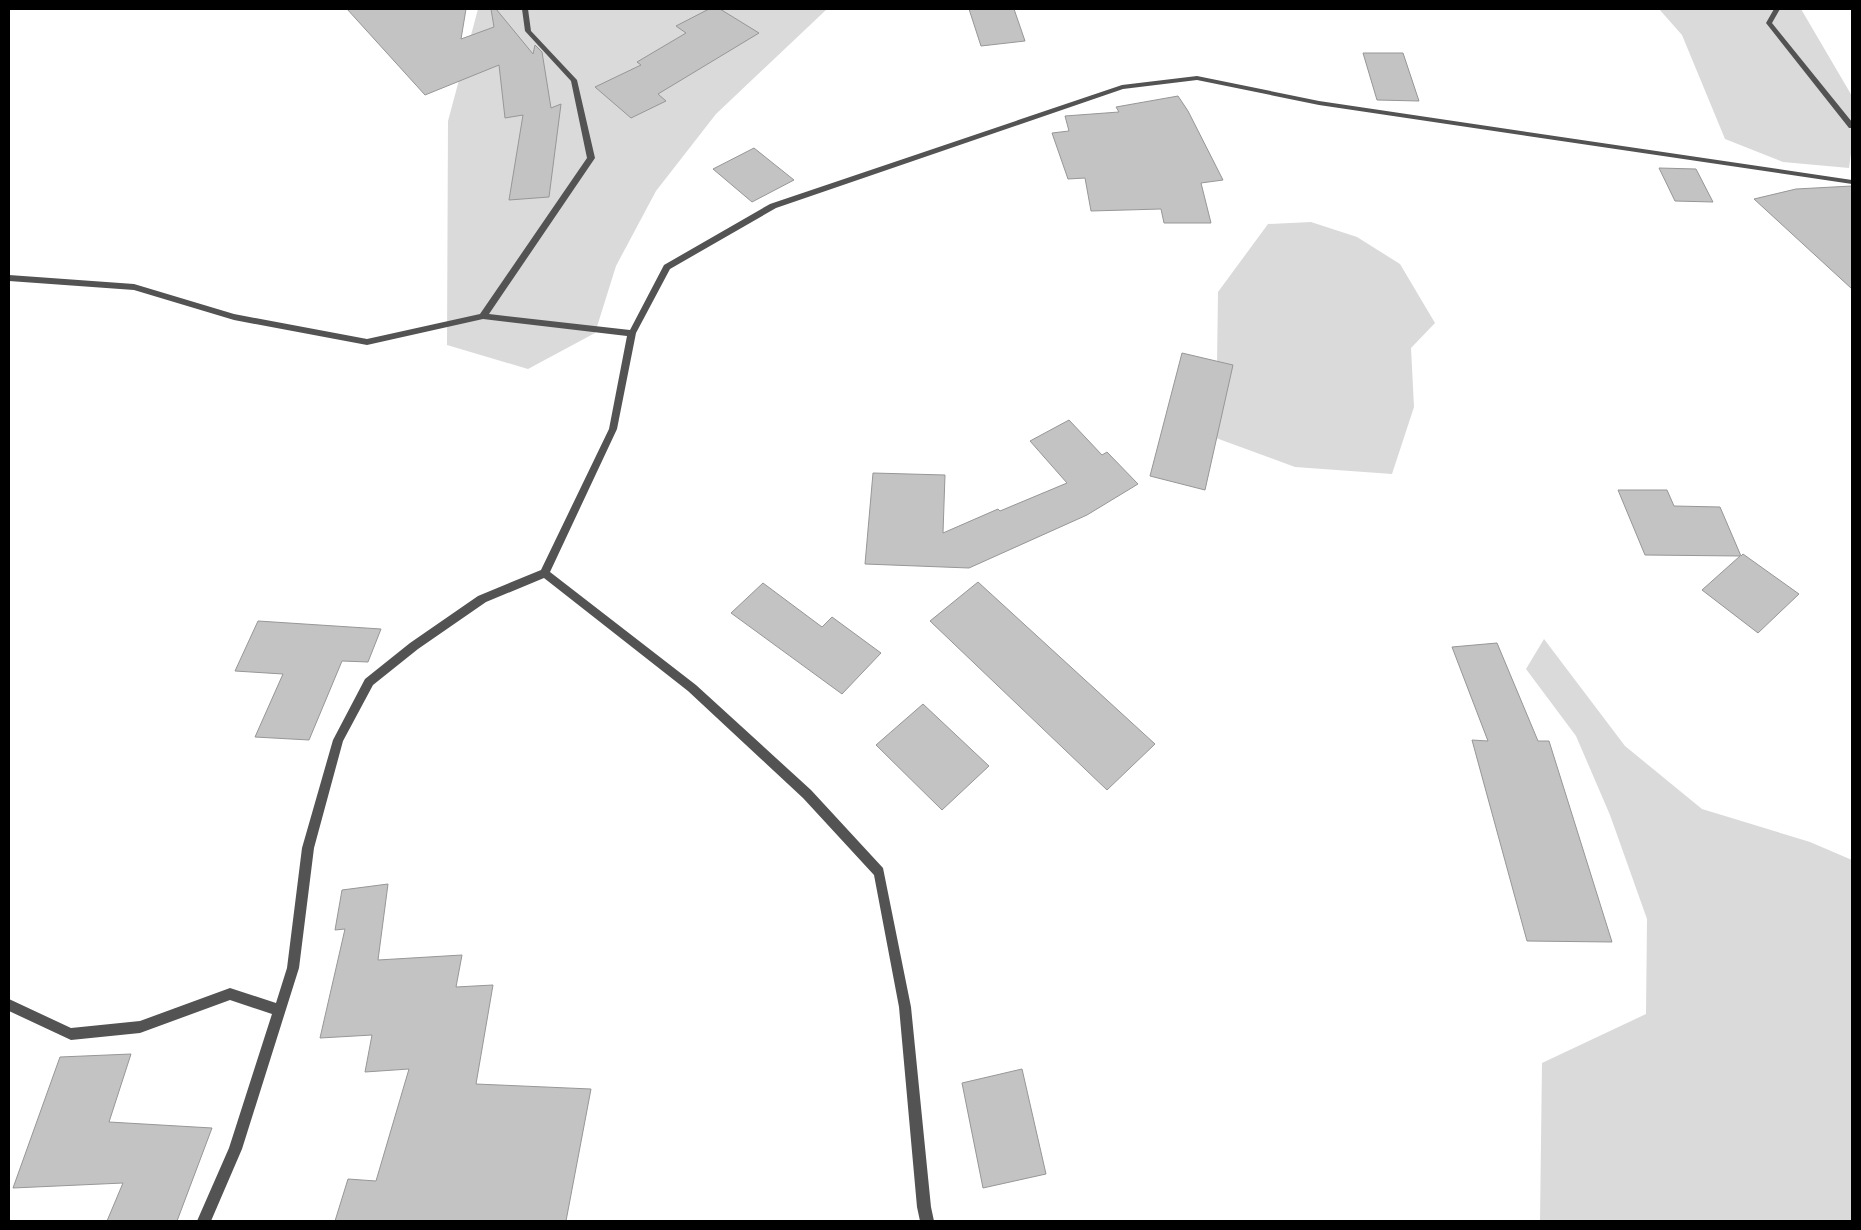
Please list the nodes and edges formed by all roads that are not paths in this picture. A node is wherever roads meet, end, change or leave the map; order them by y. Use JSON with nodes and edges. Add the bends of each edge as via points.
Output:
{"nodes":[{"id":1,"x":525,"y":9,"type":"edge"},
{"id":2,"x":1777,"y":9,"type":"edge"},
{"id":3,"x":1852,"y":126,"type":"edge"},
{"id":4,"x":1852,"y":182,"type":"edge"},
{"id":5,"x":9,"y":278,"type":"edge"},
{"id":6,"x":483,"y":316,"type":"junction"},
{"id":7,"x":632,"y":333,"type":"junction"},
{"id":8,"x":545,"y":573,"type":"junction"},
{"id":9,"x":9,"y":1005,"type":"edge"},
{"id":10,"x":279,"y":1010,"type":"junction"},
{"id":11,"x":204,"y":1221,"type":"edge"},
{"id":12,"x":927,"y":1221,"type":"edge"}],
"edges":[{"from":1,"to":6,"type":"street","via":[[528,31],[574,80],[591,158]]},
{"from":2,"to":3,"type":"street","via":[[1769,23]]},
{"from":4,"to":7,"type":"street","via":[[1319,103],[1198,78],[1122,87],[774,206],[667,267]]},
{"from":5,"to":6,"type":"street","via":[[134,287],[234,317],[367,342]]},
{"from":6,"to":7,"type":"street"},
{"from":7,"to":8,"type":"street","via":[[613,428]]},
{"from":8,"to":10,"type":"street","via":[[482,599],[369,682],[335,749],[308,848],[293,968]]},
{"from":8,"to":12,"type":"street","via":[[692,688],[807,794],[880,872],[905,1007]]},
{"from":9,"to":10,"type":"street","via":[[71,1034],[140,1027],[230,994]]},
{"from":10,"to":11,"type":"street","via":[[235,1149]]}]}
